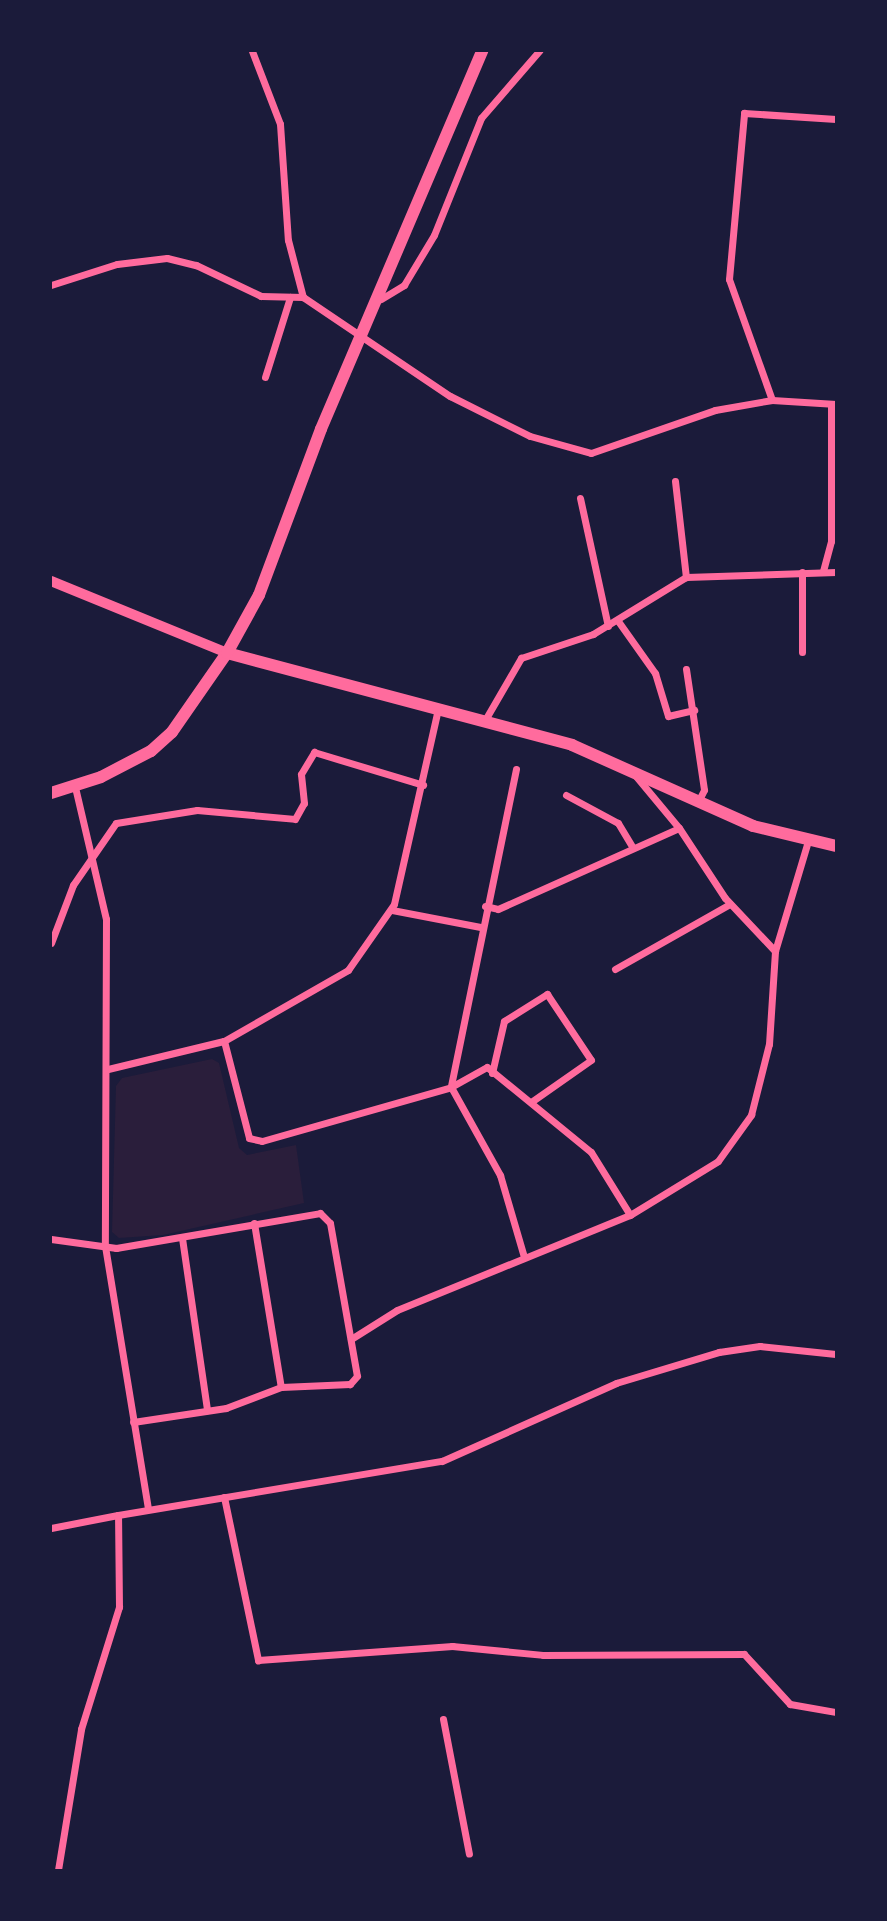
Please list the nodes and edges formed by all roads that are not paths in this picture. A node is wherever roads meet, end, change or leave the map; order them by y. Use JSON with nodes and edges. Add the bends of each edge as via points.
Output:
{"nodes":[{"id":1,"x":252,"y":51,"type":"edge"},
{"id":2,"x":482,"y":51,"type":"edge"},
{"id":3,"x":539,"y":51,"type":"edge"},
{"id":4,"x":836,"y":119,"type":"edge"},
{"id":5,"x":51,"y":285,"type":"edge"},
{"id":6,"x":290,"y":297,"type":"junction"},
{"id":7,"x":303,"y":297,"type":"junction"},
{"id":8,"x":381,"y":299,"type":"junction"},
{"id":9,"x":365,"y":336,"type":"junction"},
{"id":10,"x":265,"y":377,"type":"dead end"},
{"id":11,"x":772,"y":400,"type":"junction"},
{"id":12,"x":834,"y":404,"type":"edge"},
{"id":13,"x":675,"y":481,"type":"dead end"},
{"id":14,"x":580,"y":498,"type":"dead end"},
{"id":15,"x":822,"y":571,"type":"junction"},
{"id":16,"x":802,"y":572,"type":"junction"},
{"id":17,"x":836,"y":572,"type":"edge"},
{"id":18,"x":686,"y":577,"type":"junction"},
{"id":19,"x":51,"y":582,"type":"edge"},
{"id":20,"x":618,"y":621,"type":"junction"},
{"id":21,"x":608,"y":626,"type":"junction"},
{"id":22,"x":802,"y":652,"type":"dead end"},
{"id":23,"x":227,"y":653,"type":"junction"},
{"id":24,"x":687,"y":669,"type":"dead end"},
{"id":25,"x":438,"y":709,"type":"junction"},
{"id":26,"x":694,"y":710,"type":"junction"},
{"id":27,"x":485,"y":720,"type":"junction"},
{"id":28,"x":516,"y":769,"type":"dead end"},
{"id":29,"x":634,"y":774,"type":"junction"},
{"id":30,"x":423,"y":785,"type":"junction"},
{"id":31,"x":75,"y":788,"type":"junction"},
{"id":32,"x":51,"y":793,"type":"edge"},
{"id":33,"x":566,"y":795,"type":"dead end"},
{"id":34,"x":698,"y":802,"type":"junction"},
{"id":35,"x":680,"y":828,"type":"junction"},
{"id":36,"x":808,"y":841,"type":"junction"},
{"id":37,"x":836,"y":846,"type":"edge"},
{"id":38,"x":633,"y":848,"type":"junction"},
{"id":39,"x":94,"y":850,"type":"junction"},
{"id":40,"x":730,"y":904,"type":"junction"},
{"id":41,"x":485,"y":906,"type":"junction"},
{"id":42,"x":392,"y":910,"type":"junction"},
{"id":43,"x":480,"y":927,"type":"junction"},
{"id":44,"x":51,"y":943,"type":"edge"},
{"id":45,"x":775,"y":951,"type":"junction"},
{"id":46,"x":615,"y":969,"type":"dead end"},
{"id":47,"x":223,"y":1041,"type":"junction"},
{"id":48,"x":108,"y":1069,"type":"junction"},
{"id":49,"x":492,"y":1073,"type":"junction"},
{"id":50,"x":451,"y":1087,"type":"junction"},
{"id":51,"x":531,"y":1102,"type":"junction"},
{"id":52,"x":630,"y":1215,"type":"junction"},
{"id":53,"x":254,"y":1223,"type":"junction"},
{"id":54,"x":181,"y":1238,"type":"junction"},
{"id":55,"x":51,"y":1239,"type":"edge"},
{"id":56,"x":104,"y":1246,"type":"junction"},
{"id":57,"x":524,"y":1257,"type":"junction"},
{"id":58,"x":351,"y":1339,"type":"junction"},
{"id":59,"x":836,"y":1354,"type":"edge"},
{"id":60,"x":281,"y":1387,"type":"junction"},
{"id":61,"x":207,"y":1410,"type":"junction"},
{"id":62,"x":133,"y":1422,"type":"junction"},
{"id":63,"x":224,"y":1497,"type":"junction"},
{"id":64,"x":148,"y":1508,"type":"junction"},
{"id":65,"x":118,"y":1515,"type":"junction"},
{"id":66,"x":51,"y":1528,"type":"edge"},
{"id":67,"x":836,"y":1713,"type":"edge"},
{"id":68,"x":443,"y":1719,"type":"dead end"},
{"id":69,"x":468,"y":1854,"type":"dead end"},
{"id":70,"x":58,"y":1870,"type":"edge"}],
"edges":[{"from":1,"to":7,"type":"street","via":[[280,124],[288,240]]},
{"from":2,"to":8,"type":"main road"},
{"from":3,"to":8,"type":"street","via":[[481,118],[434,235],[404,285]]},
{"from":4,"to":11,"type":"street","via":[[744,113],[729,279]]},
{"from":5,"to":6,"type":"street","via":[[117,264],[167,258],[197,265],[261,296]]},
{"from":6,"to":7,"type":"street"},
{"from":6,"to":10,"type":"street"},
{"from":7,"to":9,"type":"street"},
{"from":8,"to":9,"type":"main road"},
{"from":9,"to":11,"type":"street","via":[[450,396],[530,436],[591,453],[715,410]]},
{"from":9,"to":23,"type":"main road","via":[[321,429],[259,594]]},
{"from":11,"to":12,"type":"street"},
{"from":12,"to":15,"type":"street","via":[[831,541]]},
{"from":13,"to":18,"type":"street"},
{"from":14,"to":21,"type":"street"},
{"from":15,"to":16,"type":"street"},
{"from":15,"to":17,"type":"street"},
{"from":16,"to":18,"type":"street"},
{"from":16,"to":22,"type":"street"},
{"from":18,"to":20,"type":"street"},
{"from":19,"to":23,"type":"street"},
{"from":20,"to":21,"type":"street"},
{"from":20,"to":26,"type":"street","via":[[656,673],[668,716]]},
{"from":21,"to":27,"type":"street","via":[[521,658]]},
{"from":23,"to":25,"type":"main road"},
{"from":23,"to":31,"type":"main road","via":[[158,744]]},
{"from":24,"to":26,"type":"street"},
{"from":25,"to":27,"type":"main road"},
{"from":25,"to":30,"type":"street"},
{"from":26,"to":34,"type":"street","via":[[704,790]]},
{"from":27,"to":29,"type":"main road","via":[[572,745]]},
{"from":28,"to":41,"type":"street"},
{"from":29,"to":34,"type":"main road"},
{"from":29,"to":35,"type":"street"},
{"from":30,"to":39,"type":"street","via":[[314,752],[301,774],[304,803],[295,819],[184,812],[116,823]]},
{"from":30,"to":42,"type":"street"},
{"from":31,"to":32,"type":"main road"},
{"from":31,"to":39,"type":"street"},
{"from":33,"to":38,"type":"street","via":[[618,823]]},
{"from":34,"to":36,"type":"main road"},
{"from":35,"to":38,"type":"street"},
{"from":35,"to":40,"type":"street"},
{"from":36,"to":37,"type":"main road"},
{"from":36,"to":45,"type":"street"},
{"from":38,"to":41,"type":"street","via":[[498,909]]},
{"from":39,"to":44,"type":"street"},
{"from":39,"to":48,"type":"street","via":[[106,919]]},
{"from":40,"to":45,"type":"street"},
{"from":40,"to":46,"type":"street"},
{"from":41,"to":43,"type":"street"},
{"from":42,"to":43,"type":"street"},
{"from":42,"to":47,"type":"street","via":[[348,970]]},
{"from":43,"to":50,"type":"street"},
{"from":45,"to":52,"type":"street","via":[[769,1044],[742,1133],[718,1161]]},
{"from":47,"to":48,"type":"street"},
{"from":47,"to":50,"type":"street","via":[[249,1138],[262,1141]]},
{"from":48,"to":56,"type":"street"},
{"from":49,"to":50,"type":"street","via":[[487,1067]]},
{"from":49,"to":51,"type":"street"},
{"from":49,"to":51,"type":"street","via":[[504,1021],[547,994],[591,1060]]},
{"from":50,"to":57,"type":"street","via":[[499,1175]]},
{"from":51,"to":52,"type":"street","via":[[591,1152]]},
{"from":52,"to":57,"type":"street"},
{"from":53,"to":54,"type":"street"},
{"from":53,"to":58,"type":"street","via":[[320,1213],[330,1223]]},
{"from":53,"to":60,"type":"street"},
{"from":54,"to":56,"type":"street"},
{"from":54,"to":61,"type":"street"},
{"from":55,"to":56,"type":"street"},
{"from":56,"to":62,"type":"street"},
{"from":57,"to":58,"type":"street","via":[[397,1310]]},
{"from":58,"to":60,"type":"street","via":[[357,1376],[350,1384]]},
{"from":59,"to":63,"type":"street","via":[[760,1346],[719,1352],[616,1383],[442,1461]]},
{"from":60,"to":61,"type":"street"},
{"from":61,"to":62,"type":"street"},
{"from":62,"to":64,"type":"street"},
{"from":63,"to":64,"type":"street"},
{"from":63,"to":67,"type":"street","via":[[258,1660],[452,1646],[542,1655],[744,1654],[790,1704]]},
{"from":64,"to":65,"type":"street"},
{"from":65,"to":66,"type":"street"},
{"from":65,"to":70,"type":"street","via":[[119,1607],[81,1729]]},
{"from":68,"to":69,"type":"street"}]}
